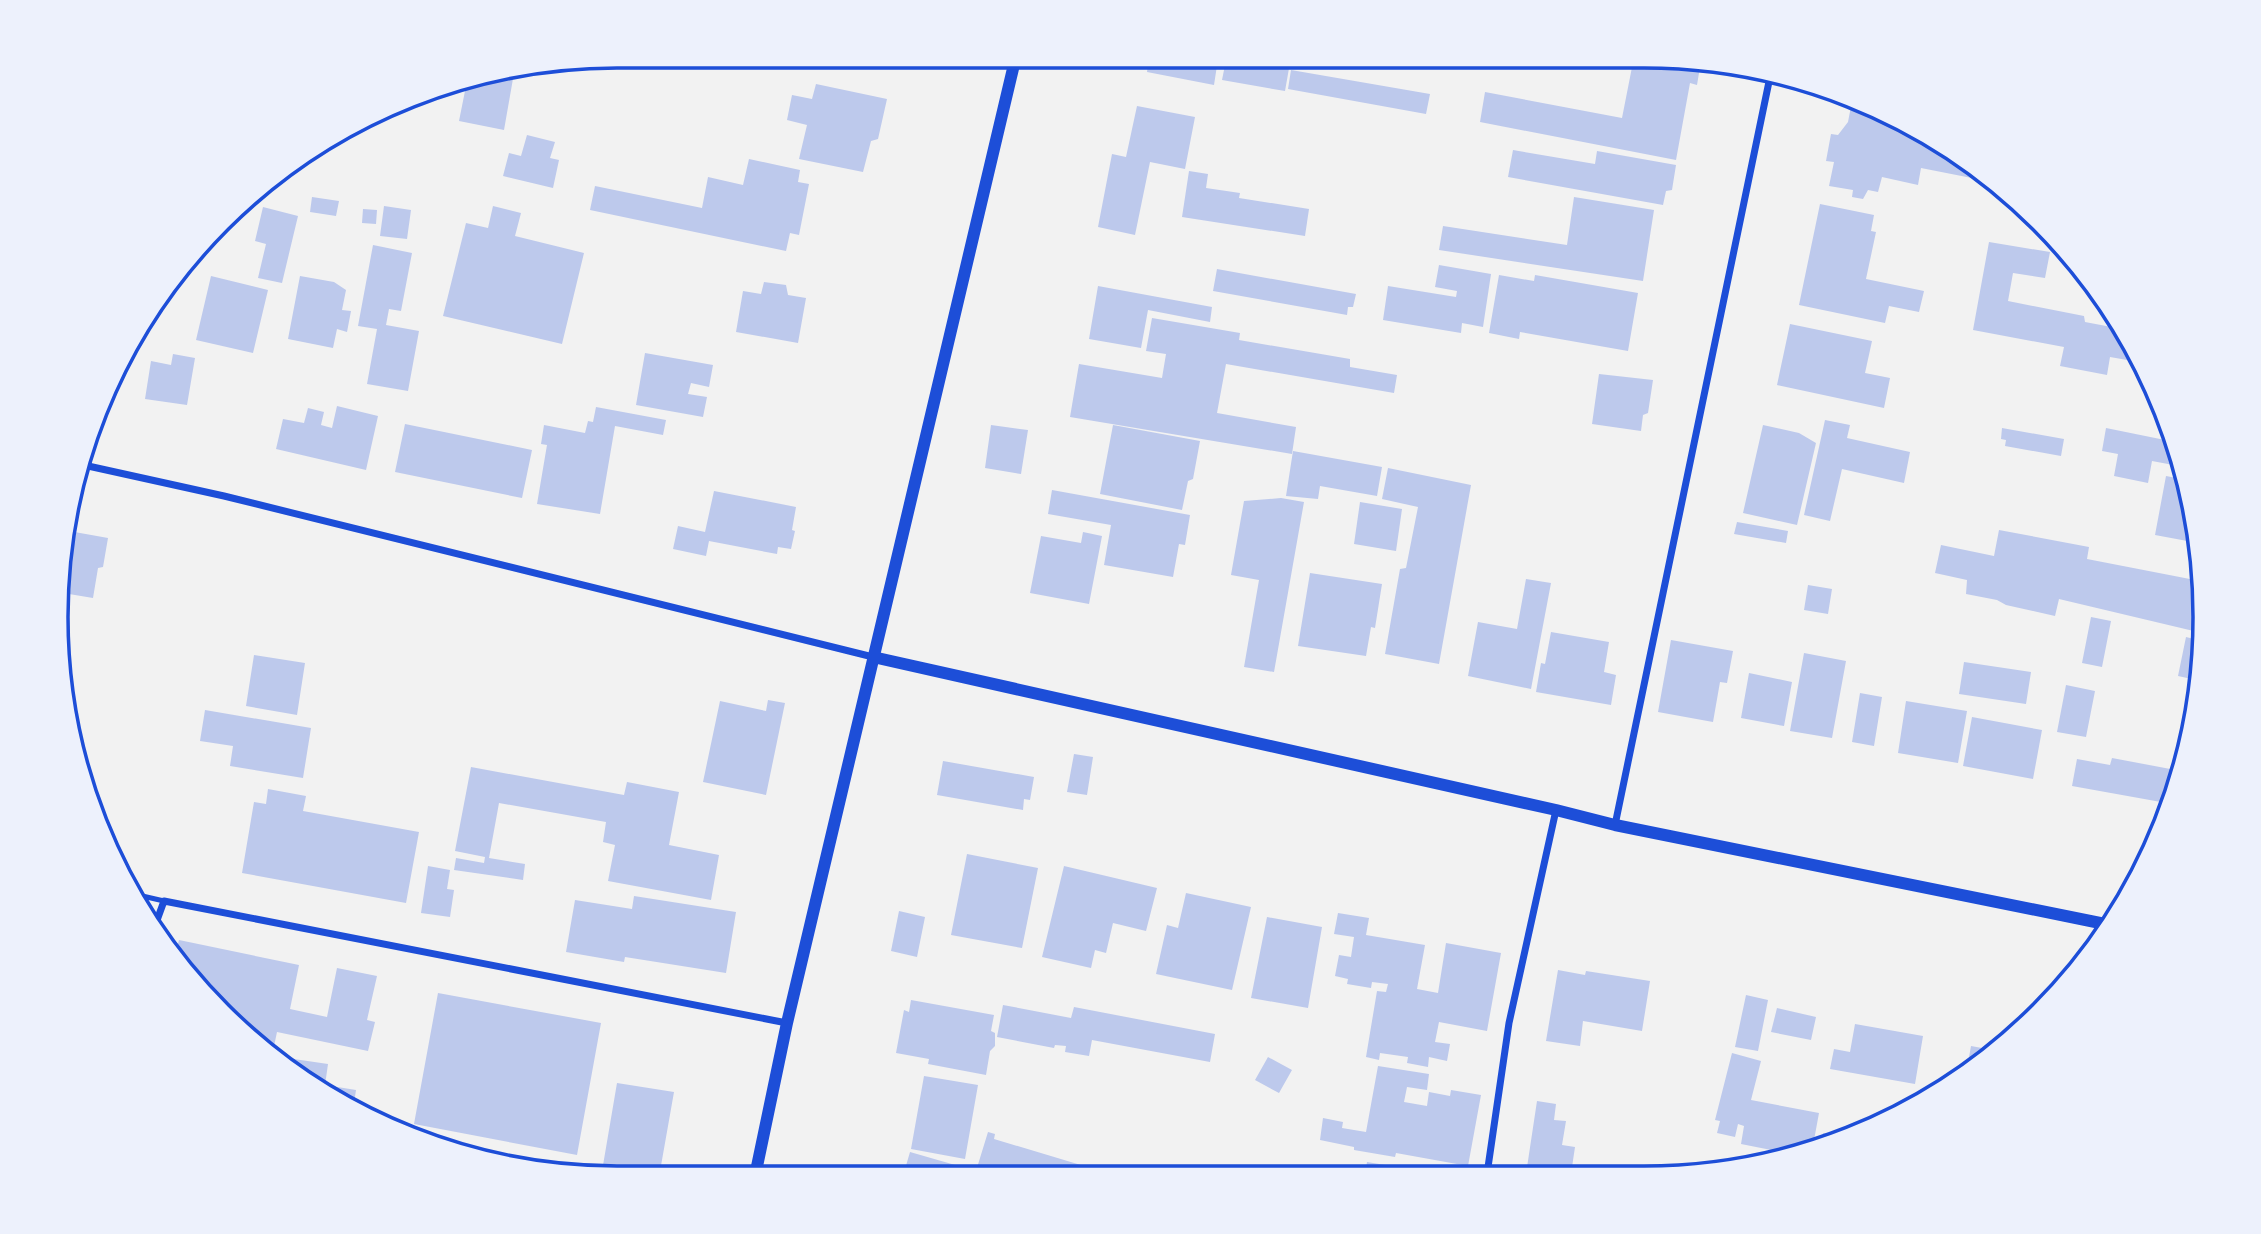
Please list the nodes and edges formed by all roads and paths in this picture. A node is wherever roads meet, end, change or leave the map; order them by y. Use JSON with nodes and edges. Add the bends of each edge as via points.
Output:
{"nodes":[{"id":1,"x":1013,"y":68,"type":"edge"},
{"id":2,"x":1769,"y":83,"type":"edge"},
{"id":3,"x":90,"y":466,"type":"edge"},
{"id":4,"x":873,"y":657,"type":"junction"},
{"id":5,"x":1556,"y":810,"type":"junction"},
{"id":6,"x":1615,"y":825,"type":"junction"},
{"id":7,"x":146,"y":897,"type":"edge"},
{"id":8,"x":163,"y":901,"type":"junction"},
{"id":9,"x":158,"y":917,"type":"edge"},
{"id":10,"x":2099,"y":923,"type":"edge"},
{"id":11,"x":787,"y":1023,"type":"junction"},
{"id":12,"x":757,"y":1166,"type":"edge"},
{"id":13,"x":1488,"y":1166,"type":"edge"}],
"edges":[{"from":1,"to":4,"type":"street"},
{"from":2,"to":6,"type":"street"},
{"from":3,"to":4,"type":"street"},
{"from":4,"to":5,"type":"street"},
{"from":4,"to":11,"type":"street"},
{"from":5,"to":6,"type":"street"},
{"from":5,"to":13,"type":"street","via":[[1510,1023]]},
{"from":6,"to":10,"type":"street"},
{"from":7,"to":8,"type":"lane"},
{"from":8,"to":9,"type":"street"},
{"from":8,"to":11,"type":"street"},
{"from":11,"to":12,"type":"street"}]}
